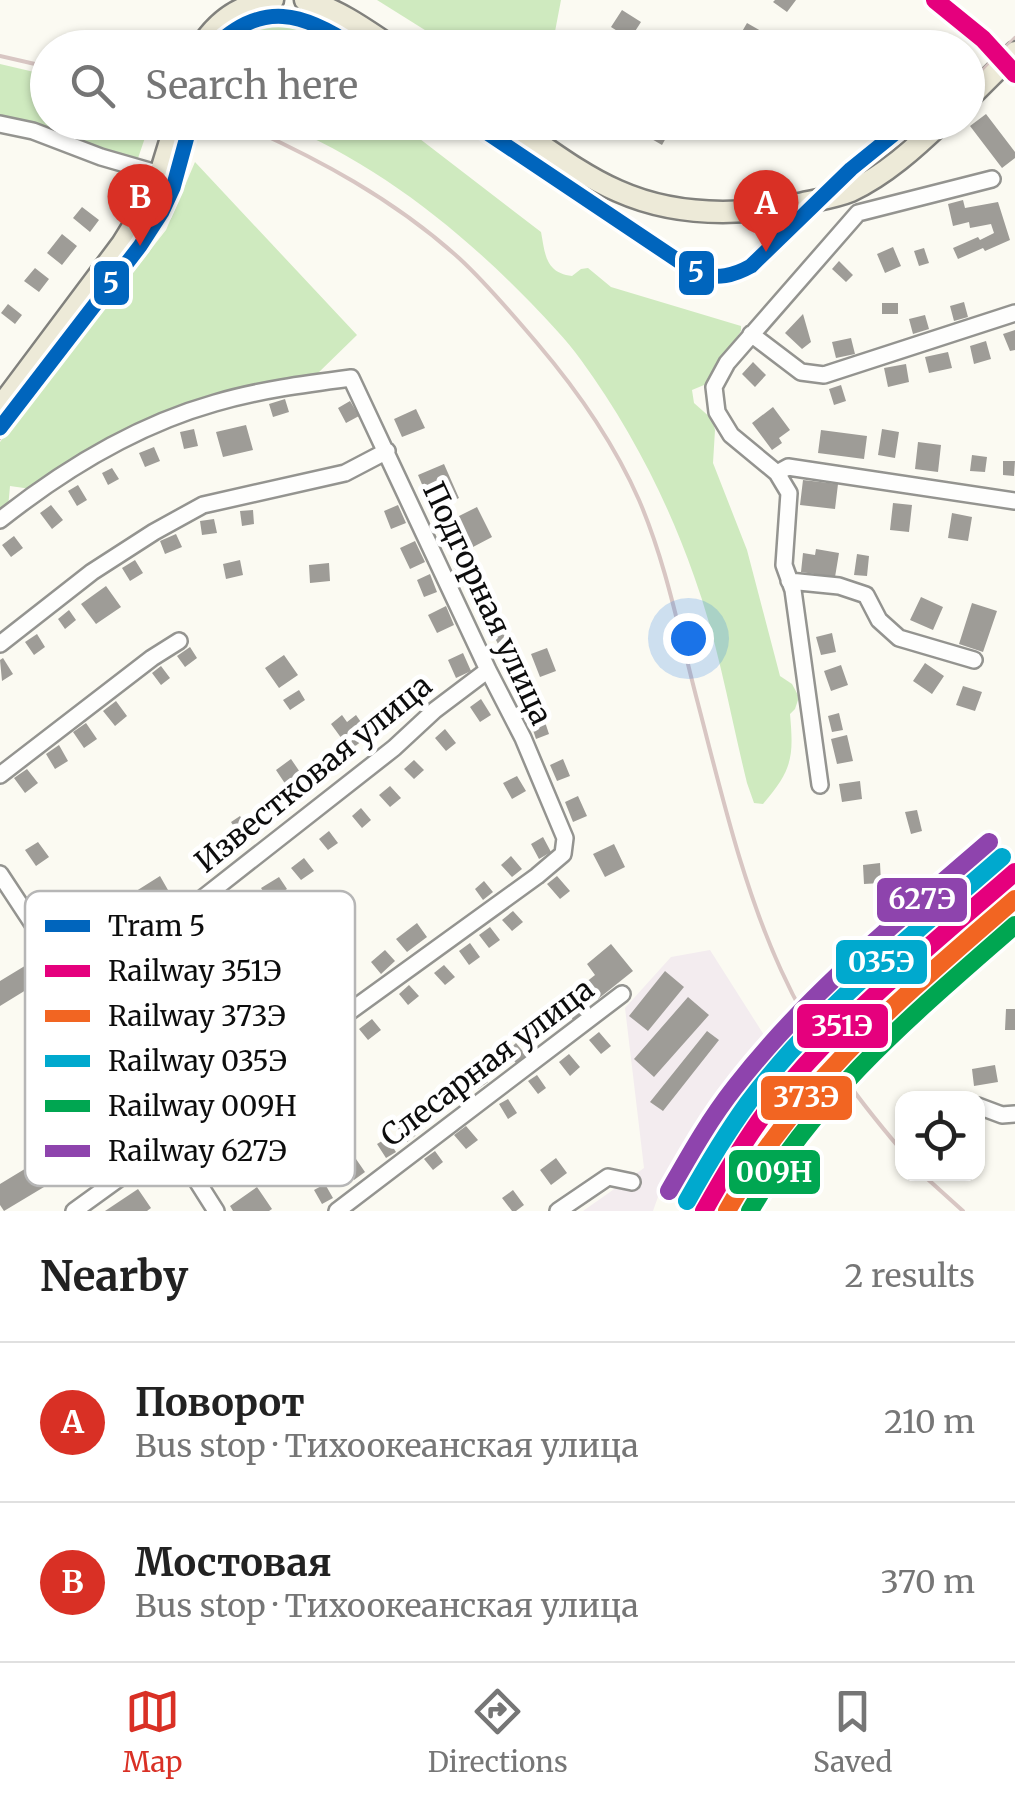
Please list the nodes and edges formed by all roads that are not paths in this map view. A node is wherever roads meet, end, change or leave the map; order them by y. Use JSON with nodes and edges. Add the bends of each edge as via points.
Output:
{"nodes":[{"id":1,"x":273,"y":0,"type":"edge"},
{"id":2,"x":304,"y":0,"type":"edge"},
{"id":3,"x":212,"y":30,"type":"edge"},
{"id":4,"x":365,"y":30,"type":"edge"},
{"id":5,"x":1015,"y":52,"type":"edge"},
{"id":6,"x":985,"y":82,"type":"edge"},
{"id":7,"x":0,"y":124,"type":"edge"},
{"id":8,"x":30,"y":130,"type":"edge"},
{"id":9,"x":57,"y":140,"type":"edge"},
{"id":10,"x":171,"y":140,"type":"edge"},
{"id":11,"x":536,"y":140,"type":"edge"},
{"id":12,"x":924,"y":140,"type":"edge"},
{"id":13,"x":162,"y":168,"type":"junction"},
{"id":14,"x":992,"y":179,"type":"dead end"},
{"id":15,"x":852,"y":190,"type":"junction"},
{"id":16,"x":858,"y":213,"type":"junction"},
{"id":17,"x":1015,"y":312,"type":"edge"},
{"id":18,"x":751,"y":334,"type":"junction"},
{"id":19,"x":0,"y":407,"type":"edge"},
{"id":20,"x":387,"y":451,"type":"junction"},
{"id":21,"x":776,"y":473,"type":"junction"},
{"id":22,"x":1015,"y":501,"type":"edge"},
{"id":23,"x":0,"y":520,"type":"edge"},
{"id":24,"x":790,"y":582,"type":"junction"},
{"id":25,"x":179,"y":642,"type":"dead end"},
{"id":26,"x":0,"y":644,"type":"edge"},
{"id":27,"x":974,"y":660,"type":"dead end"},
{"id":28,"x":488,"y":670,"type":"junction"},
{"id":29,"x":0,"y":774,"type":"edge"},
{"id":30,"x":820,"y":785,"type":"dead end"},
{"id":31,"x":0,"y":874,"type":"edge"},
{"id":32,"x":212,"y":891,"type":"edge"},
{"id":33,"x":25,"y":912,"type":"edge"},
{"id":34,"x":622,"y":994,"type":"dead end"},
{"id":35,"x":355,"y":1008,"type":"edge"},
{"id":36,"x":985,"y":1109,"type":"edge"},
{"id":37,"x":1015,"y":1114,"type":"edge"},
{"id":38,"x":632,"y":1182,"type":"dead end"},
{"id":39,"x":109,"y":1186,"type":"edge"},
{"id":40,"x":200,"y":1186,"type":"edge"},
{"id":41,"x":74,"y":1211,"type":"edge"},
{"id":42,"x":216,"y":1211,"type":"edge"},
{"id":43,"x":337,"y":1211,"type":"edge"},
{"id":44,"x":558,"y":1211,"type":"edge"}],
"edges":[{"from":1,"to":3,"type":"main road","via":[[232,13]]},
{"from":2,"to":4,"type":"main road"},
{"from":5,"to":6,"type":"main road"},
{"from":7,"to":8,"type":"street"},
{"from":9,"to":13,"type":"street","via":[[101,157]]},
{"from":10,"to":13,"type":"main road"},
{"from":11,"to":15,"type":"main road","via":[[621,193],[661,206],[742,213]]},
{"from":12,"to":15,"type":"main road"},
{"from":13,"to":19,"type":"main road","via":[[122,244]]},
{"from":14,"to":16,"type":"street"},
{"from":15,"to":16,"type":"street"},
{"from":16,"to":18,"type":"street"},
{"from":17,"to":18,"type":"street","via":[[824,375],[801,372]]},
{"from":18,"to":21,"type":"street","via":[[714,388],[717,412],[732,435]]},
{"from":20,"to":23,"type":"street","name":"Подгорная улица","via":[[351,378],[273,390],[159,423],[52,481]]},
{"from":20,"to":26,"type":"street","via":[[345,473],[203,505],[92,572]]},
{"from":20,"to":28,"type":"street","name":"Подгорная улица"},
{"from":21,"to":22,"type":"street","via":[[788,467]]},
{"from":21,"to":24,"type":"street","via":[[788,493],[784,566]]},
{"from":24,"to":27,"type":"street","via":[[866,594],[900,638]]},
{"from":24,"to":30,"type":"street"},
{"from":25,"to":29,"type":"street"},
{"from":28,"to":32,"type":"street","name":"Известковая улица"},
{"from":28,"to":35,"type":"street","name":"Подгорная улица","via":[[564,838],[563,854]]},
{"from":31,"to":33,"type":"street"},
{"from":34,"to":43,"type":"street","name":"Слесарная улица"},
{"from":36,"to":37,"type":"street"},
{"from":38,"to":44,"type":"street","via":[[608,1177]]},
{"from":39,"to":41,"type":"street"},
{"from":40,"to":42,"type":"street"}]}
